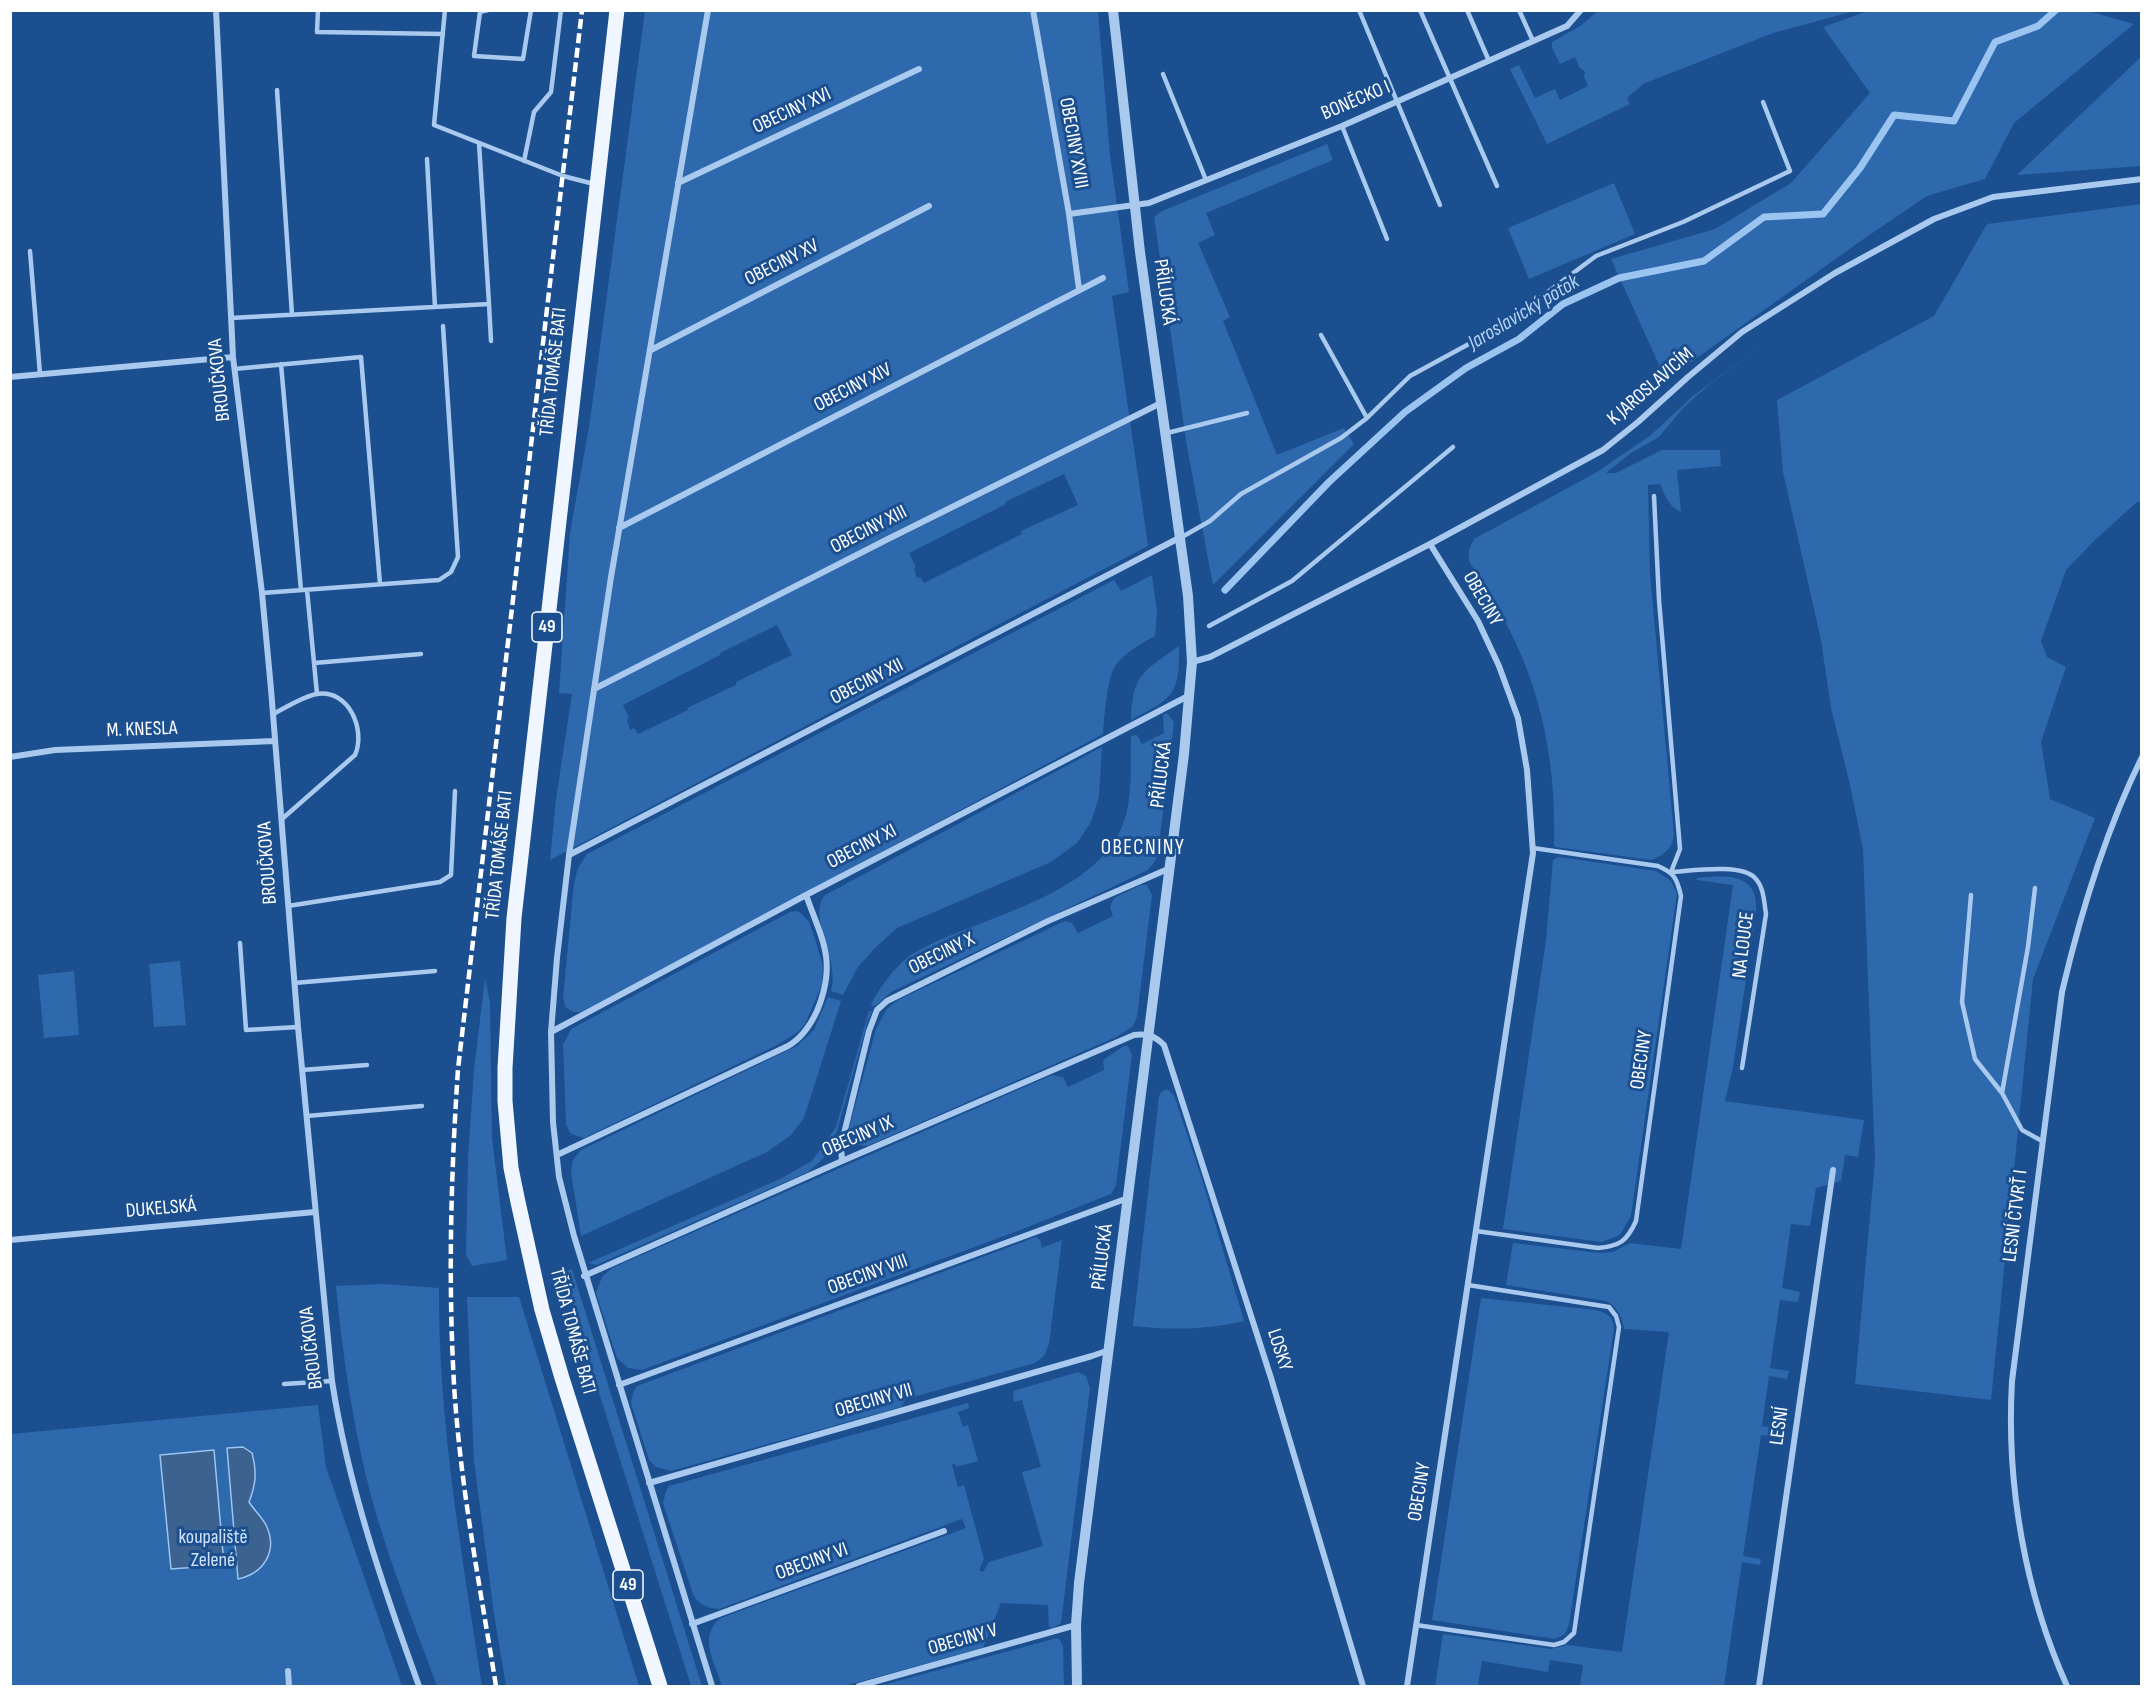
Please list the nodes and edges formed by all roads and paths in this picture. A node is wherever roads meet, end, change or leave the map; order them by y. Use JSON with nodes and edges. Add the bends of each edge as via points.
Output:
{"nodes":[{"id":1,"x":216,"y":10,"type":"edge"},
{"id":2,"x":221,"y":10,"type":"edge"},
{"id":3,"x":318,"y":10,"type":"edge"},
{"id":4,"x":445,"y":10,"type":"edge"},
{"id":5,"x":488,"y":10,"type":"edge"},
{"id":6,"x":531,"y":10,"type":"edge"},
{"id":7,"x":561,"y":10,"type":"edge"},
{"id":8,"x":618,"y":10,"type":"edge"},
{"id":9,"x":708,"y":10,"type":"edge"},
{"id":10,"x":1032,"y":10,"type":"edge"},
{"id":11,"x":1113,"y":10,"type":"edge"},
{"id":12,"x":1359,"y":10,"type":"edge"},
{"id":13,"x":1420,"y":10,"type":"edge"},
{"id":14,"x":1467,"y":10,"type":"edge"},
{"id":15,"x":1519,"y":10,"type":"edge"},
{"id":16,"x":1581,"y":10,"type":"edge"},
{"id":17,"x":218,"y":25,"type":"junction"},
{"id":18,"x":443,"y":34,"type":"junction"},
{"id":19,"x":1533,"y":41,"type":"junction"},
{"id":20,"x":1489,"y":61,"type":"junction"},
{"id":21,"x":920,"y":69,"type":"dead end"},
{"id":22,"x":1163,"y":74,"type":"dead end"},
{"id":23,"x":1450,"y":78,"type":"junction"},
{"id":24,"x":277,"y":90,"type":"dead end"},
{"id":25,"x":1398,"y":101,"type":"junction"},
{"id":26,"x":1763,"y":102,"type":"dead end"},
{"id":27,"x":1342,"y":126,"type":"junction"},
{"id":28,"x":479,"y":143,"type":"junction"},
{"id":29,"x":427,"y":159,"type":"dead end"},
{"id":30,"x":524,"y":161,"type":"junction"},
{"id":31,"x":2142,"y":179,"type":"edge"},
{"id":32,"x":1206,"y":180,"type":"junction"},
{"id":33,"x":678,"y":183,"type":"junction"},
{"id":34,"x":597,"y":184,"type":"junction"},
{"id":35,"x":1497,"y":186,"type":"dead end"},
{"id":36,"x":1440,"y":205,"type":"dead end"},
{"id":37,"x":929,"y":206,"type":"dead end"},
{"id":38,"x":1135,"y":206,"type":"junction"},
{"id":39,"x":1069,"y":214,"type":"junction"},
{"id":40,"x":1387,"y":239,"type":"dead end"},
{"id":41,"x":30,"y":251,"type":"dead end"},
{"id":42,"x":1103,"y":278,"type":"dead end"},
{"id":43,"x":1079,"y":289,"type":"junction"},
{"id":44,"x":489,"y":304,"type":"junction"},
{"id":45,"x":435,"y":307,"type":"junction"},
{"id":46,"x":292,"y":315,"type":"junction"},
{"id":47,"x":231,"y":318,"type":"junction"},
{"id":48,"x":443,"y":326,"type":"dead end"},
{"id":49,"x":1321,"y":335,"type":"dead end"},
{"id":50,"x":491,"y":341,"type":"dead end"},
{"id":51,"x":651,"y":350,"type":"junction"},
{"id":52,"x":233,"y":357,"type":"junction"},
{"id":53,"x":281,"y":364,"type":"junction"},
{"id":54,"x":234,"y":369,"type":"junction"},
{"id":55,"x":40,"y":374,"type":"junction"},
{"id":56,"x":10,"y":377,"type":"edge"},
{"id":57,"x":1161,"y":403,"type":"junction"},
{"id":58,"x":1247,"y":413,"type":"dead end"},
{"id":59,"x":1367,"y":418,"type":"junction"},
{"id":60,"x":1164,"y":433,"type":"junction"},
{"id":61,"x":1452,"y":447,"type":"dead end"},
{"id":62,"x":1654,"y":496,"type":"dead end"},
{"id":63,"x":619,"y":528,"type":"junction"},
{"id":64,"x":1179,"y":538,"type":"junction"},
{"id":65,"x":1430,"y":544,"type":"junction"},
{"id":66,"x":380,"y":584,"type":"junction"},
{"id":67,"x":304,"y":590,"type":"junction"},
{"id":68,"x":262,"y":593,"type":"junction"},
{"id":69,"x":1209,"y":626,"type":"dead end"},
{"id":70,"x":421,"y":654,"type":"dead end"},
{"id":71,"x":1192,"y":662,"type":"junction"},
{"id":72,"x":314,"y":663,"type":"junction"},
{"id":73,"x":594,"y":689,"type":"junction"},
{"id":74,"x":317,"y":694,"type":"junction"},
{"id":75,"x":1190,"y":695,"type":"junction"},
{"id":76,"x":273,"y":714,"type":"junction"},
{"id":77,"x":275,"y":741,"type":"junction"},
{"id":78,"x":10,"y":757,"type":"edge"},
{"id":79,"x":2142,"y":757,"type":"edge"},
{"id":80,"x":455,"y":791,"type":"dead end"},
{"id":81,"x":282,"y":819,"type":"junction"},
{"id":82,"x":1533,"y":849,"type":"junction"},
{"id":83,"x":569,"y":855,"type":"junction"},
{"id":84,"x":1168,"y":869,"type":"junction"},
{"id":85,"x":1671,"y":872,"type":"junction"},
{"id":86,"x":2035,"y":888,"type":"dead end"},
{"id":87,"x":806,"y":895,"type":"junction"},
{"id":88,"x":1971,"y":896,"type":"dead end"},
{"id":89,"x":288,"y":906,"type":"junction"},
{"id":90,"x":240,"y":943,"type":"dead end"},
{"id":91,"x":435,"y":971,"type":"dead end"},
{"id":92,"x":294,"y":983,"type":"junction"},
{"id":93,"x":298,"y":1027,"type":"junction"},
{"id":94,"x":551,"y":1032,"type":"junction"},
{"id":95,"x":1147,"y":1034,"type":"junction"},
{"id":96,"x":367,"y":1065,"type":"dead end"},
{"id":97,"x":1742,"y":1068,"type":"dead end"},
{"id":98,"x":302,"y":1070,"type":"junction"},
{"id":99,"x":2002,"y":1093,"type":"junction"},
{"id":100,"x":422,"y":1106,"type":"dead end"},
{"id":101,"x":307,"y":1116,"type":"junction"},
{"id":102,"x":2042,"y":1141,"type":"junction"},
{"id":103,"x":557,"y":1155,"type":"junction"},
{"id":104,"x":842,"y":1161,"type":"junction"},
{"id":105,"x":1833,"y":1170,"type":"dead end"},
{"id":106,"x":1129,"y":1197,"type":"junction"},
{"id":107,"x":315,"y":1212,"type":"junction"},
{"id":108,"x":1476,"y":1231,"type":"junction"},
{"id":109,"x":10,"y":1240,"type":"edge"},
{"id":110,"x":585,"y":1276,"type":"junction"},
{"id":111,"x":1468,"y":1285,"type":"junction"},
{"id":112,"x":1109,"y":1350,"type":"junction"},
{"id":113,"x":332,"y":1381,"type":"junction"},
{"id":114,"x":284,"y":1384,"type":"dead end"},
{"id":115,"x":619,"y":1385,"type":"junction"},
{"id":116,"x":649,"y":1484,"type":"junction"},
{"id":117,"x":944,"y":1531,"type":"dead end"},
{"id":118,"x":692,"y":1624,"type":"junction"},
{"id":119,"x":1076,"y":1624,"type":"junction"},
{"id":120,"x":1416,"y":1624,"type":"junction"},
{"id":121,"x":288,"y":1671,"type":"dead end"},
{"id":122,"x":289,"y":1686,"type":"edge"},
{"id":123,"x":419,"y":1686,"type":"edge"},
{"id":124,"x":660,"y":1686,"type":"edge"},
{"id":125,"x":711,"y":1686,"type":"edge"},
{"id":126,"x":859,"y":1686,"type":"edge"},
{"id":127,"x":1077,"y":1686,"type":"edge"},
{"id":128,"x":1362,"y":1686,"type":"edge"},
{"id":129,"x":1407,"y":1686,"type":"edge"},
{"id":130,"x":1759,"y":1686,"type":"edge"},
{"id":131,"x":2067,"y":1686,"type":"edge"}],
"edges":[{"from":1,"to":17,"type":"street","name":"BROUČKOVA"},
{"from":2,"to":17,"type":"street","name":"BROUČKOVA"},
{"from":3,"to":18,"type":"lane","via":[[318,32]]},
{"from":4,"to":18,"type":"lane"},
{"from":5,"to":6,"type":"lane","via":[[480,12],[474,56],[524,59]]},
{"from":7,"to":30,"type":"lane","via":[[551,92],[534,112]]},
{"from":8,"to":34,"type":"main road","name":"TŘÍDA TOMÁŠE BATI","number":"49"},
{"from":9,"to":33,"type":"street"},
{"from":10,"to":39,"type":"street","name":"OBECINY XVIII"},
{"from":11,"to":38,"type":"street","name":"PŘÍLUCKÁ"},
{"from":12,"to":25,"type":"lane"},
{"from":13,"to":23,"type":"lane"},
{"from":14,"to":20,"type":"lane"},
{"from":15,"to":19,"type":"lane"},
{"from":16,"to":19,"type":"street","name":"BONĚCKO I","via":[[1566,26]]},
{"from":17,"to":47,"type":"street","name":"BROUČKOVA"},
{"from":18,"to":28,"type":"lane","via":[[434,125]]},
{"from":19,"to":20,"type":"street","name":"BONĚCKO I"},
{"from":20,"to":23,"type":"street","name":"BONĚCKO I"},
{"from":21,"to":33,"type":"street","name":"OBECINY XVI"},
{"from":22,"to":32,"type":"lane"},
{"from":23,"to":25,"type":"street","name":"BONĚCKO I"},
{"from":23,"to":35,"type":"lane"},
{"from":24,"to":46,"type":"lane"},
{"from":25,"to":27,"type":"street","name":"BONĚCKO I"},
{"from":25,"to":36,"type":"lane"},
{"from":26,"to":59,"type":"lane","via":[[1790,171],[1683,222],[1596,256],[1502,326],[1410,376]]},
{"from":27,"to":32,"type":"street","name":"BONĚCKO I"},
{"from":27,"to":40,"type":"lane"},
{"from":28,"to":30,"type":"lane"},
{"from":28,"to":44,"type":"lane"},
{"from":29,"to":45,"type":"lane"},
{"from":30,"to":34,"type":"lane"},
{"from":31,"to":65,"type":"street","name":"K JAROSLAVICÍM","via":[[1993,197],[1934,219],[1835,273],[1742,333],[1603,450]]},
{"from":32,"to":38,"type":"street","name":"BONĚCKO I"},
{"from":33,"to":51,"type":"street"},
{"from":34,"to":124,"type":"main road","name":"TŘÍDA TOMÁŠE BATI","number":"49","via":[[511,947],[505,1068],[507,1129],[527,1244],[562,1378]]},
{"from":37,"to":51,"type":"street","name":"OBECINY XV"},
{"from":38,"to":39,"type":"street","name":"OBECINY XVIII"},
{"from":38,"to":57,"type":"street","name":"PŘÍLUCKÁ"},
{"from":39,"to":43,"type":"street"},
{"from":41,"to":55,"type":"lane"},
{"from":42,"to":43,"type":"street","name":"OBECINY XIV"},
{"from":43,"to":63,"type":"street","name":"OBECINY XIV"},
{"from":44,"to":45,"type":"lane"},
{"from":44,"to":50,"type":"lane"},
{"from":45,"to":46,"type":"lane"},
{"from":46,"to":47,"type":"lane"},
{"from":47,"to":52,"type":"street","name":"BROUČKOVA"},
{"from":48,"to":66,"type":"lane","via":[[458,557],[451,572],[439,580]]},
{"from":49,"to":59,"type":"lane"},
{"from":51,"to":63,"type":"street"},
{"from":52,"to":54,"type":"street","name":"BROUČKOVA"},
{"from":52,"to":55,"type":"street"},
{"from":53,"to":54,"type":"lane"},
{"from":53,"to":66,"type":"lane","via":[[361,357]]},
{"from":53,"to":67,"type":"lane"},
{"from":54,"to":68,"type":"street","name":"BROUČKOVA"},
{"from":55,"to":56,"type":"street"},
{"from":57,"to":60,"type":"street","name":"PŘÍLUCKÁ"},
{"from":57,"to":73,"type":"street","name":"OBECINY XIII"},
{"from":58,"to":60,"type":"lane"},
{"from":59,"to":64,"type":"lane","via":[[1341,438],[1241,494],[1210,521]]},
{"from":60,"to":64,"type":"street","name":"PŘÍLUCKÁ"},
{"from":61,"to":69,"type":"lane","via":[[1292,581]]},
{"from":62,"to":85,"type":"lane","via":[[1680,849]]},
{"from":63,"to":73,"type":"street"},
{"from":64,"to":71,"type":"street","name":"PŘÍLUCKÁ"},
{"from":64,"to":83,"type":"street","name":"OBECINY XII"},
{"from":65,"to":71,"type":"street","name":"K JAROSLAVICÍM","via":[[1209,657]]},
{"from":65,"to":82,"type":"street","name":"OBECINY","via":[[1478,621],[1518,718],[1527,770]]},
{"from":66,"to":67,"type":"lane"},
{"from":67,"to":68,"type":"lane"},
{"from":67,"to":72,"type":"lane"},
{"from":68,"to":76,"type":"street","name":"BROUČKOVA"},
{"from":70,"to":72,"type":"lane"},
{"from":71,"to":75,"type":"street","name":"PŘÍLUCKÁ"},
{"from":72,"to":74,"type":"lane"},
{"from":73,"to":83,"type":"street"},
{"from":74,"to":76,"type":"lane"},
{"from":74,"to":81,"type":"lane","via":[[332,696],[345,704],[357,725],[359,745],[354,755]]},
{"from":75,"to":84,"type":"street","name":"PŘÍLUCKÁ"},
{"from":75,"to":87,"type":"street","name":"OBECINY XI"},
{"from":76,"to":77,"type":"street","name":"BROUČKOVA"},
{"from":77,"to":78,"type":"street","name":"M. KNESLA","via":[[55,750]]},
{"from":77,"to":81,"type":"street","name":"BROUČKOVA"},
{"from":79,"to":102,"type":"street","name":"LESNÍ ČTVRŤ I","via":[[2108,835],[2074,940],[2062,992]]},
{"from":80,"to":89,"type":"lane","via":[[451,875],[440,882]]},
{"from":81,"to":89,"type":"street","name":"BROUČKOVA"},
{"from":82,"to":85,"type":"lane","via":[[1658,866]]},
{"from":82,"to":108,"type":"street","name":"OBECINY"},
{"from":83,"to":94,"type":"street"},
{"from":84,"to":95,"type":"street","name":"PŘÍLUCKÁ"},
{"from":84,"to":104,"type":"street","name":"OBECINY X","via":[[1048,921],[887,1001],[868,1031],[841,1146]]},
{"from":85,"to":97,"type":"lane","name":"NA LOUCE","via":[[1748,872],[1763,892],[1766,914]]},
{"from":85,"to":108,"type":"lane","name":"OBECINY","via":[[1681,896],[1636,1221],[1630,1236],[1611,1247],[1598,1248]]},
{"from":86,"to":99,"type":"lane"},
{"from":87,"to":94,"type":"street","name":"OBECINY XI"},
{"from":87,"to":103,"type":"street","via":[[824,944],[828,972],[813,1020],[802,1035],[788,1046]]},
{"from":88,"to":99,"type":"lane","via":[[1962,1002],[1975,1059]]},
{"from":89,"to":92,"type":"street","name":"BROUČKOVA"},
{"from":90,"to":93,"type":"lane","via":[[246,1030]]},
{"from":91,"to":92,"type":"lane"},
{"from":92,"to":93,"type":"street","name":"BROUČKOVA"},
{"from":93,"to":98,"type":"street","name":"BROUČKOVA"},
{"from":94,"to":103,"type":"street"},
{"from":95,"to":104,"type":"street","name":"OBECINY IX","via":[[1134,1035]]},
{"from":95,"to":106,"type":"street","name":"PŘÍLUCKÁ"},
{"from":95,"to":128,"type":"street","name":"LOSKY","via":[[1164,1045],[1271,1378]]},
{"from":96,"to":98,"type":"lane"},
{"from":98,"to":101,"type":"street","name":"BROUČKOVA"},
{"from":99,"to":102,"type":"lane","via":[[2022,1130]]},
{"from":100,"to":101,"type":"lane"},
{"from":101,"to":107,"type":"street","name":"BROUČKOVA"},
{"from":102,"to":131,"type":"street","name":"LESNÍ ČTVRŤ I","via":[[2012,1381],[2012,1452],[2022,1538],[2040,1616]]},
{"from":103,"to":110,"type":"street","via":[[559,1177]]},
{"from":104,"to":110,"type":"street","name":"OBECINY IX"},
{"from":105,"to":130,"type":"street","name":"LESNÍ"},
{"from":106,"to":112,"type":"street","name":"PŘÍLUCKÁ"},
{"from":106,"to":115,"type":"street","name":"OBECINY VIII"},
{"from":107,"to":109,"type":"street","name":"DUKELSKÁ"},
{"from":107,"to":113,"type":"street","name":"BROUČKOVA"},
{"from":108,"to":111,"type":"street","name":"OBECINY"},
{"from":110,"to":115,"type":"street"},
{"from":111,"to":120,"type":"street","name":"OBECINY"},
{"from":111,"to":120,"type":"lane","via":[[1609,1306],[1616,1316],[1619,1327],[1574,1633],[1554,1645]]},
{"from":112,"to":116,"type":"street","name":"OBECINY VII"},
{"from":112,"to":119,"type":"street","name":"PŘÍLUCKÁ"},
{"from":113,"to":114,"type":"lane"},
{"from":113,"to":123,"type":"street","name":"BROUČKOVA","via":[[368,1533]]},
{"from":115,"to":116,"type":"street"},
{"from":116,"to":118,"type":"street"},
{"from":117,"to":118,"type":"street","name":"OBECINY VI"},
{"from":118,"to":125,"type":"street"},
{"from":119,"to":126,"type":"street","name":"OBECINY V"},
{"from":119,"to":127,"type":"street","name":"PŘÍLUCKÁ"},
{"from":120,"to":129,"type":"street","name":"OBECINY"},
{"from":121,"to":122,"type":"street"}]}
